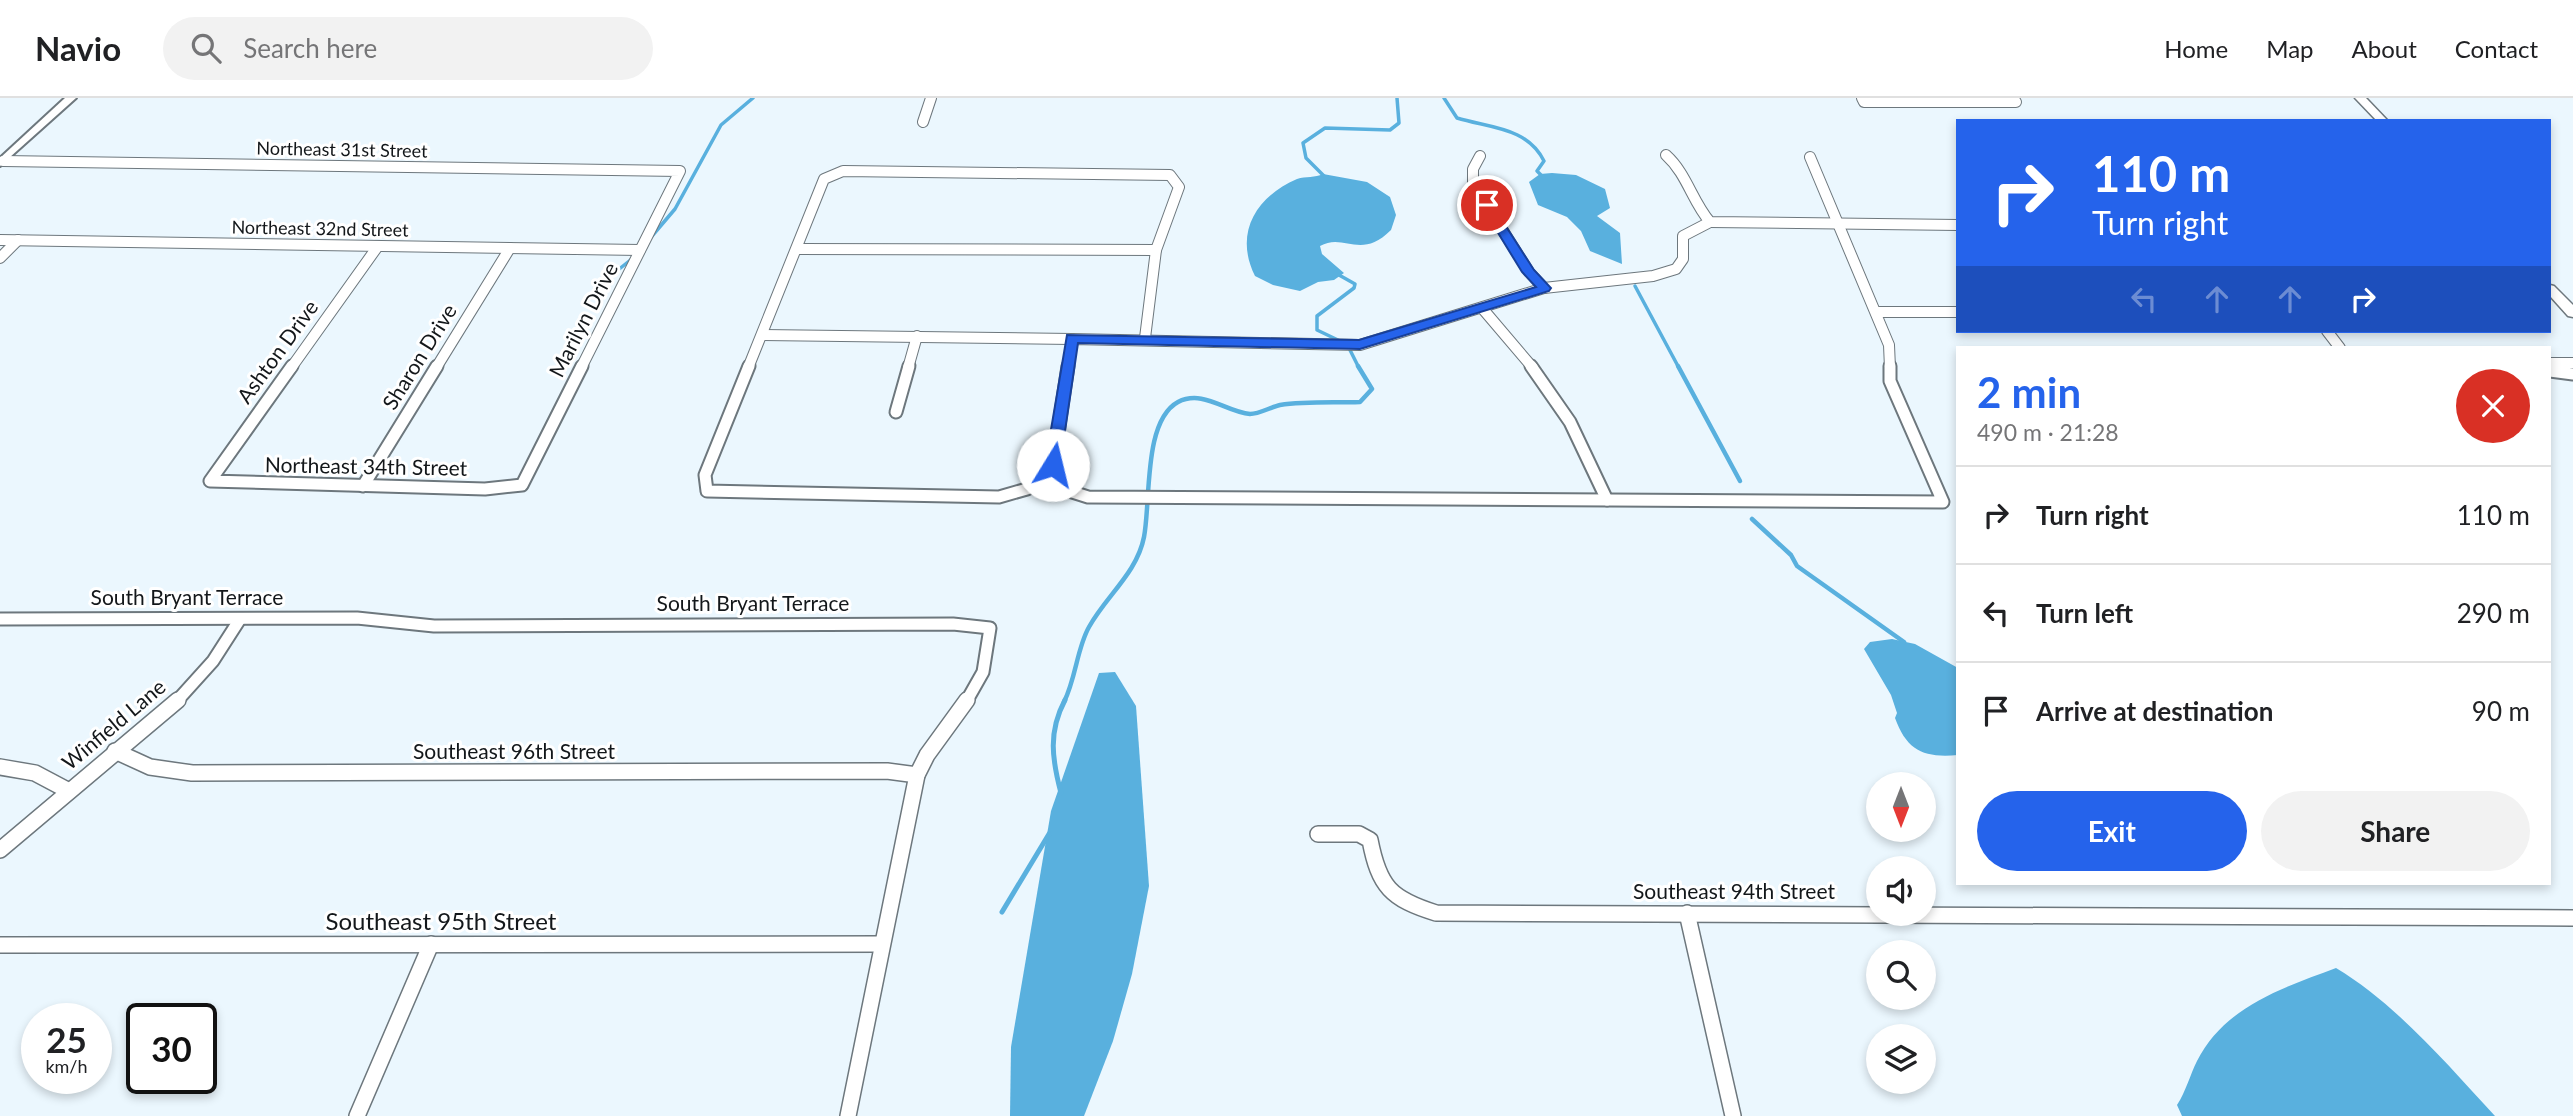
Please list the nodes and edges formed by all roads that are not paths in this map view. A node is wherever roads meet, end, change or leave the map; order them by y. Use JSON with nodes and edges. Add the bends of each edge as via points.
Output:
{"nodes":[{"id":1,"x":71,"y":98,"type":"edge"},
{"id":2,"x":931,"y":98,"type":"edge"},
{"id":3,"x":2360,"y":98,"type":"edge"},
{"id":4,"x":1863,"y":100,"type":"edge"},
{"id":5,"x":2014,"y":100,"type":"edge"},
{"id":6,"x":2381,"y":119,"type":"edge"},
{"id":7,"x":923,"y":122,"type":"dead end"},
{"id":8,"x":1666,"y":155,"type":"dead end"},
{"id":9,"x":1480,"y":156,"type":"dead end"},
{"id":10,"x":1810,"y":157,"type":"dead end"},
{"id":11,"x":1,"y":162,"type":"edge"},
{"id":12,"x":680,"y":171,"type":"joint"},
{"id":13,"x":1710,"y":222,"type":"junction"},
{"id":14,"x":1837,"y":224,"type":"junction"},
{"id":15,"x":1956,"y":225,"type":"edge"},
{"id":16,"x":0,"y":240,"type":"edge"},
{"id":17,"x":18,"y":240,"type":"junction"},
{"id":18,"x":378,"y":246,"type":"junction"},
{"id":19,"x":510,"y":248,"type":"junction"},
{"id":20,"x":798,"y":249,"type":"junction"},
{"id":21,"x":640,"y":250,"type":"junction"},
{"id":22,"x":1156,"y":250,"type":"junction"},
{"id":23,"x":0,"y":258,"type":"edge"},
{"id":24,"x":1544,"y":288,"type":"junction"},
{"id":25,"x":2551,"y":290,"type":"edge"},
{"id":26,"x":1482,"y":308,"type":"junction"},
{"id":27,"x":1876,"y":312,"type":"junction"},
{"id":28,"x":1956,"y":312,"type":"edge"},
{"id":29,"x":2573,"y":313,"type":"edge"},
{"id":30,"x":763,"y":335,"type":"junction"},
{"id":31,"x":916,"y":336,"type":"junction"},
{"id":32,"x":1072,"y":338,"type":"junction"},
{"id":33,"x":1145,"y":338,"type":"junction"},
{"id":34,"x":2551,"y":363,"type":"edge"},
{"id":35,"x":2573,"y":363,"type":"edge"},
{"id":36,"x":2551,"y":371,"type":"edge"},
{"id":37,"x":2573,"y":374,"type":"edge"},
{"id":38,"x":896,"y":412,"type":"dead end"},
{"id":39,"x":1048,"y":477,"type":"junction"},
{"id":40,"x":210,"y":481,"type":"joint"},
{"id":41,"x":522,"y":485,"type":"joint"},
{"id":42,"x":363,"y":486,"type":"junction"},
{"id":43,"x":1607,"y":500,"type":"junction"},
{"id":44,"x":240,"y":619,"type":"junction"},
{"id":45,"x":0,"y":620,"type":"edge"},
{"id":46,"x":115,"y":751,"type":"junction"},
{"id":47,"x":0,"y":767,"type":"edge"},
{"id":48,"x":917,"y":775,"type":"junction"},
{"id":49,"x":69,"y":791,"type":"junction"},
{"id":50,"x":1318,"y":834,"type":"dead end"},
{"id":51,"x":0,"y":850,"type":"edge"},
{"id":52,"x":1686,"y":913,"type":"junction"},
{"id":53,"x":2573,"y":918,"type":"edge"},
{"id":54,"x":431,"y":944,"type":"junction"},
{"id":55,"x":882,"y":944,"type":"junction"},
{"id":56,"x":0,"y":945,"type":"edge"},
{"id":57,"x":357,"y":1116,"type":"edge"},
{"id":58,"x":848,"y":1116,"type":"edge"},
{"id":59,"x":1733,"y":1116,"type":"edge"}],
"edges":[{"from":1,"to":11,"type":"street"},
{"from":2,"to":7,"type":"street"},
{"from":3,"to":6,"type":"main road"},
{"from":4,"to":5,"type":"street"},
{"from":8,"to":13,"type":"street","via":[[1682,168],[1690,195]]},
{"from":9,"to":24,"type":"street","via":[[1473,169],[1473,183]]},
{"from":10,"to":14,"type":"street"},
{"from":11,"to":12,"type":"street","name":"Northeast 31st Street"},
{"from":12,"to":21,"type":"street","name":"Marilyn Drive"},
{"from":13,"to":14,"type":"street"},
{"from":13,"to":24,"type":"street","via":[[1683,236],[1683,259],[1676,269],[1653,276]]},
{"from":14,"to":15,"type":"street"},
{"from":14,"to":27,"type":"street"},
{"from":16,"to":17,"type":"street","name":"Northeast 32nd Street"},
{"from":17,"to":18,"type":"street","name":"Northeast 32nd Street"},
{"from":17,"to":23,"type":"street"},
{"from":18,"to":19,"type":"street","name":"Northeast 32nd Street"},
{"from":18,"to":40,"type":"street","name":"Ashton Drive"},
{"from":19,"to":21,"type":"street","name":"Northeast 32nd Street"},
{"from":19,"to":42,"type":"street","name":"Sharon Drive"},
{"from":20,"to":22,"type":"street"},
{"from":20,"to":22,"type":"street","via":[[824,179],[843,171],[1170,175],[1180,187]]},
{"from":20,"to":30,"type":"street"},
{"from":21,"to":41,"type":"street","name":"Marilyn Drive"},
{"from":22,"to":33,"type":"street"},
{"from":24,"to":26,"type":"street"},
{"from":25,"to":29,"type":"main road"},
{"from":26,"to":33,"type":"street","via":[[1360,345]]},
{"from":26,"to":43,"type":"street","via":[[1526,355],[1563,409]]},
{"from":27,"to":28,"type":"street"},
{"from":27,"to":43,"type":"street","via":[[1889,345],[1890,381],[1943,502]]},
{"from":30,"to":31,"type":"street"},
{"from":30,"to":39,"type":"street","via":[[705,475],[707,491],[999,497]]},
{"from":31,"to":32,"type":"street"},
{"from":31,"to":38,"type":"street"},
{"from":32,"to":33,"type":"street"},
{"from":32,"to":39,"type":"street"},
{"from":34,"to":35,"type":"street"},
{"from":36,"to":37,"type":"street"},
{"from":39,"to":43,"type":"street","via":[[1066,490],[1088,497]]},
{"from":40,"to":42,"type":"street","name":"Northeast 34th Street"},
{"from":41,"to":42,"type":"street","name":"Northeast 34th Street","via":[[485,489]]},
{"from":44,"to":45,"type":"street","name":"South Bryant Terrace"},
{"from":44,"to":46,"type":"street","name":"Winfield Lane","via":[[192,686]]},
{"from":44,"to":48,"type":"street","name":"South Bryant Terrace","via":[[356,618],[434,626],[990,628],[991,650],[981,682],[933,744]]},
{"from":46,"to":48,"type":"street","name":"Southeast 96th Street","via":[[150,767],[192,773],[887,771]]},
{"from":46,"to":49,"type":"street","name":"Winfield Lane"},
{"from":47,"to":49,"type":"street","via":[[35,773]]},
{"from":48,"to":55,"type":"street","name":"South Bryant Terrace"},
{"from":49,"to":51,"type":"street","name":"Winfield Lane"},
{"from":50,"to":52,"type":"street","name":"Southeast 94th Street","via":[[1359,834],[1370,840],[1380,882],[1410,905],[1436,913]]},
{"from":52,"to":53,"type":"street","name":"Southeast 94th Street"},
{"from":52,"to":59,"type":"street"},
{"from":54,"to":55,"type":"street","name":"Southeast 95th Street"},
{"from":54,"to":56,"type":"street","name":"Southeast 95th Street"},
{"from":54,"to":57,"type":"street"},
{"from":55,"to":58,"type":"street","name":"South Bryant Terrace"}]}
